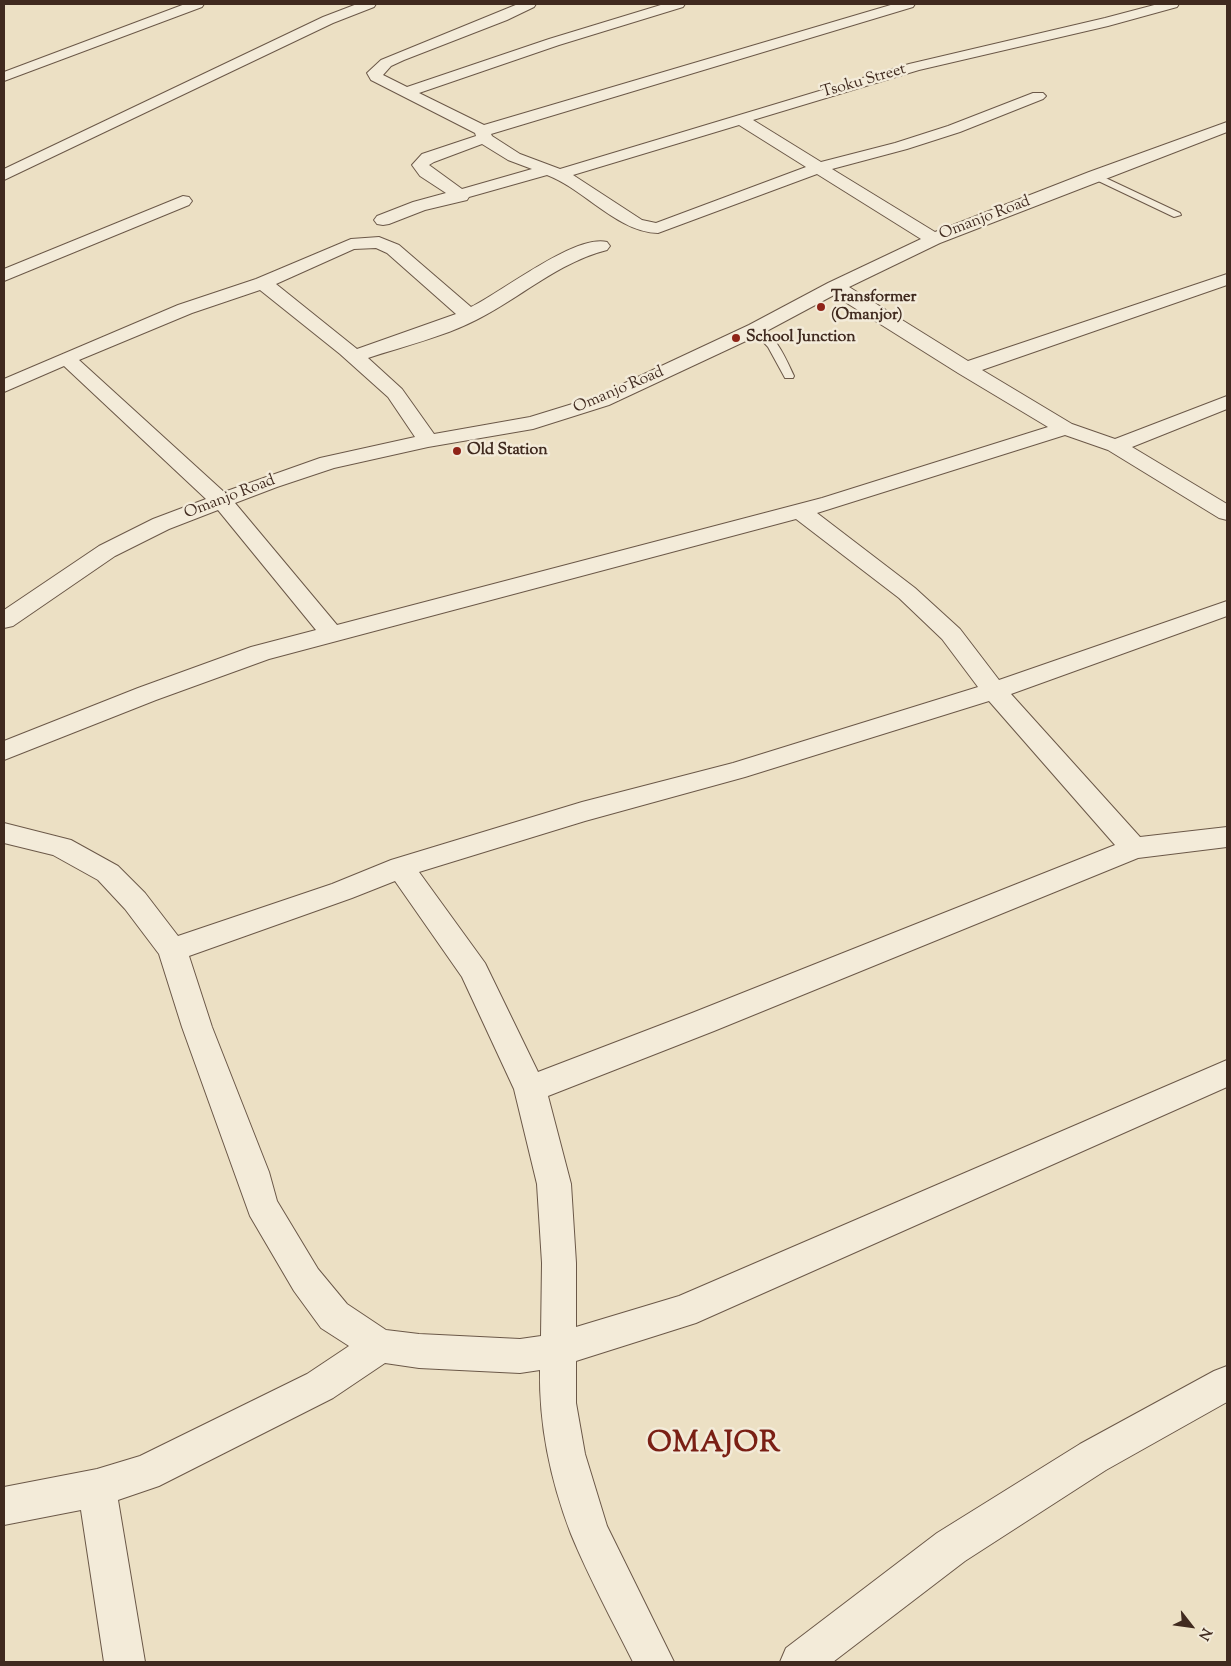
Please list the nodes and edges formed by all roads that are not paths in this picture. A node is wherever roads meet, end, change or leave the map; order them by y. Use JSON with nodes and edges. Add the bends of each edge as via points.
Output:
{"nodes":[{"id":1,"x":197,"y":4,"type":"edge"},
{"id":2,"x":369,"y":4,"type":"edge"},
{"id":3,"x":529,"y":4,"type":"edge"},
{"id":4,"x":678,"y":4,"type":"edge"},
{"id":5,"x":908,"y":4,"type":"edge"},
{"id":6,"x":1172,"y":4,"type":"edge"},
{"id":7,"x":4,"y":77,"type":"edge"},
{"id":8,"x":408,"y":92,"type":"junction"},
{"id":9,"x":1038,"y":96,"type":"dead end"},
{"id":10,"x":742,"y":120,"type":"junction"},
{"id":11,"x":1227,"y":127,"type":"edge"},
{"id":12,"x":483,"y":134,"type":"junction"},
{"id":13,"x":820,"y":167,"type":"junction"},
{"id":14,"x":553,"y":172,"type":"junction"},
{"id":15,"x":4,"y":175,"type":"edge"},
{"id":16,"x":1094,"y":176,"type":"junction"},
{"id":17,"x":461,"y":196,"type":"junction"},
{"id":18,"x":182,"y":201,"type":"dead end"},
{"id":19,"x":1177,"y":215,"type":"dead end"},
{"id":20,"x":383,"y":220,"type":"dead end"},
{"id":21,"x":934,"y":239,"type":"junction"},
{"id":22,"x":601,"y":246,"type":"dead end"},
{"id":23,"x":4,"y":276,"type":"edge"},
{"id":24,"x":1227,"y":279,"type":"edge"},
{"id":25,"x":263,"y":283,"type":"junction"},
{"id":26,"x":835,"y":287,"type":"junction"},
{"id":27,"x":470,"y":316,"type":"junction"},
{"id":28,"x":756,"y":329,"type":"junction"},
{"id":29,"x":353,"y":357,"type":"junction"},
{"id":30,"x":66,"y":358,"type":"junction"},
{"id":31,"x":965,"y":369,"type":"junction"},
{"id":32,"x":789,"y":376,"type":"dead end"},
{"id":33,"x":4,"y":386,"type":"edge"},
{"id":34,"x":1227,"y":402,"type":"edge"},
{"id":35,"x":1065,"y":428,"type":"junction"},
{"id":36,"x":428,"y":441,"type":"junction"},
{"id":37,"x":1115,"y":446,"type":"junction"},
{"id":38,"x":222,"y":501,"type":"junction"},
{"id":39,"x":800,"y":511,"type":"junction"},
{"id":40,"x":1227,"y":513,"type":"edge"},
{"id":41,"x":1227,"y":608,"type":"edge"},
{"id":42,"x":4,"y":621,"type":"edge"},
{"id":43,"x":331,"y":633,"type":"junction"},
{"id":44,"x":994,"y":691,"type":"junction"},
{"id":45,"x":4,"y":751,"type":"edge"},
{"id":46,"x":4,"y":833,"type":"edge"},
{"id":47,"x":1227,"y":838,"type":"edge"},
{"id":48,"x":1134,"y":848,"type":"junction"},
{"id":49,"x":401,"y":867,"type":"junction"},
{"id":50,"x":172,"y":950,"type":"junction"},
{"id":51,"x":1227,"y":1073,"type":"edge"},
{"id":52,"x":530,"y":1089,"type":"junction"},
{"id":53,"x":380,"y":1346,"type":"junction"},
{"id":54,"x":557,"y":1350,"type":"junction"},
{"id":55,"x":1227,"y":1383,"type":"edge"},
{"id":56,"x":97,"y":1488,"type":"junction"},
{"id":57,"x":4,"y":1506,"type":"edge"},
{"id":58,"x":124,"y":1662,"type":"edge"},
{"id":59,"x":654,"y":1662,"type":"edge"},
{"id":60,"x":800,"y":1662,"type":"edge"}],
"edges":[{"from":1,"to":7,"type":"street"},
{"from":2,"to":15,"type":"street","via":[[328,20]]},
{"from":3,"to":8,"type":"street","via":[[377,69],[376,77]]},
{"from":4,"to":8,"type":"street"},
{"from":5,"to":12,"type":"street"},
{"from":6,"to":10,"type":"street","name":"Tsoku Street","via":[[915,67]]},
{"from":8,"to":12,"type":"street"},
{"from":9,"to":13,"type":"street","via":[[945,132]]},
{"from":10,"to":13,"type":"street"},
{"from":10,"to":14,"type":"street","name":"Tsoku Street","via":[[615,159]]},
{"from":11,"to":16,"type":"street","name":"Omanjo Road"},
{"from":12,"to":14,"type":"street","via":[[514,157]]},
{"from":12,"to":17,"type":"street","via":[[428,158],[420,165]]},
{"from":13,"to":14,"type":"street","via":[[658,228],[636,224]]},
{"from":13,"to":21,"type":"street"},
{"from":14,"to":17,"type":"street","name":"Tsoku Street"},
{"from":16,"to":19,"type":"lane"},
{"from":16,"to":21,"type":"street","name":"Omanjo Road"},
{"from":17,"to":20,"type":"street","name":"Tsoku Street","via":[[419,206]]},
{"from":18,"to":23,"type":"street"},
{"from":21,"to":26,"type":"street","name":"Omanjo Road"},
{"from":22,"to":27,"type":"street","via":[[576,252],[523,287]]},
{"from":24,"to":31,"type":"street"},
{"from":25,"to":27,"type":"street","via":[[351,244],[379,242],[393,250]]},
{"from":25,"to":29,"type":"street"},
{"from":25,"to":30,"type":"street","via":[[220,296]]},
{"from":26,"to":28,"type":"street","name":"Omanjo Road"},
{"from":26,"to":31,"type":"street"},
{"from":27,"to":29,"type":"street"},
{"from":28,"to":32,"type":"lane","via":[[776,348]]},
{"from":28,"to":36,"type":"street","name":"Omanjo Road","via":[[602,401],[568,413],[533,423]]},
{"from":29,"to":36,"type":"street","via":[[395,393]]},
{"from":30,"to":33,"type":"street"},
{"from":30,"to":38,"type":"street"},
{"from":31,"to":35,"type":"street"},
{"from":34,"to":37,"type":"street"},
{"from":35,"to":37,"type":"street"},
{"from":35,"to":39,"type":"street"},
{"from":36,"to":38,"type":"street","name":"Omanjo Road","via":[[328,463]]},
{"from":37,"to":40,"type":"street"},
{"from":38,"to":42,"type":"street","name":"Omanjo Road","via":[[161,524],[107,551]]},
{"from":38,"to":43,"type":"street"},
{"from":39,"to":43,"type":"street"},
{"from":39,"to":44,"type":"street","via":[[907,593],[951,634]]},
{"from":41,"to":44,"type":"street"},
{"from":43,"to":45,"type":"street","via":[[260,653]]},
{"from":44,"to":48,"type":"street"},
{"from":44,"to":49,"type":"street","via":[[746,768],[582,812]]},
{"from":46,"to":50,"type":"street","via":[[61,847],[108,873],[135,901]]},
{"from":47,"to":48,"type":"street"},
{"from":48,"to":52,"type":"street"},
{"from":49,"to":50,"type":"street"},
{"from":49,"to":52,"type":"street","via":[[474,971]]},
{"from":50,"to":53,"type":"street","via":[[262,1206],[306,1280],[334,1316]]},
{"from":51,"to":54,"type":"street","via":[[684,1311]]},
{"from":52,"to":54,"type":"street","via":[[554,1184],[559,1263]]},
{"from":53,"to":54,"type":"street","via":[[520,1356]]},
{"from":53,"to":56,"type":"street","via":[[320,1386],[274,1410],[146,1473]]},
{"from":54,"to":59,"type":"street","via":[[558,1404],[566,1454],[590,1532]]},
{"from":55,"to":60,"type":"street","via":[[1093,1457],[951,1547]]},
{"from":56,"to":57,"type":"street"},
{"from":56,"to":58,"type":"street"}]}
